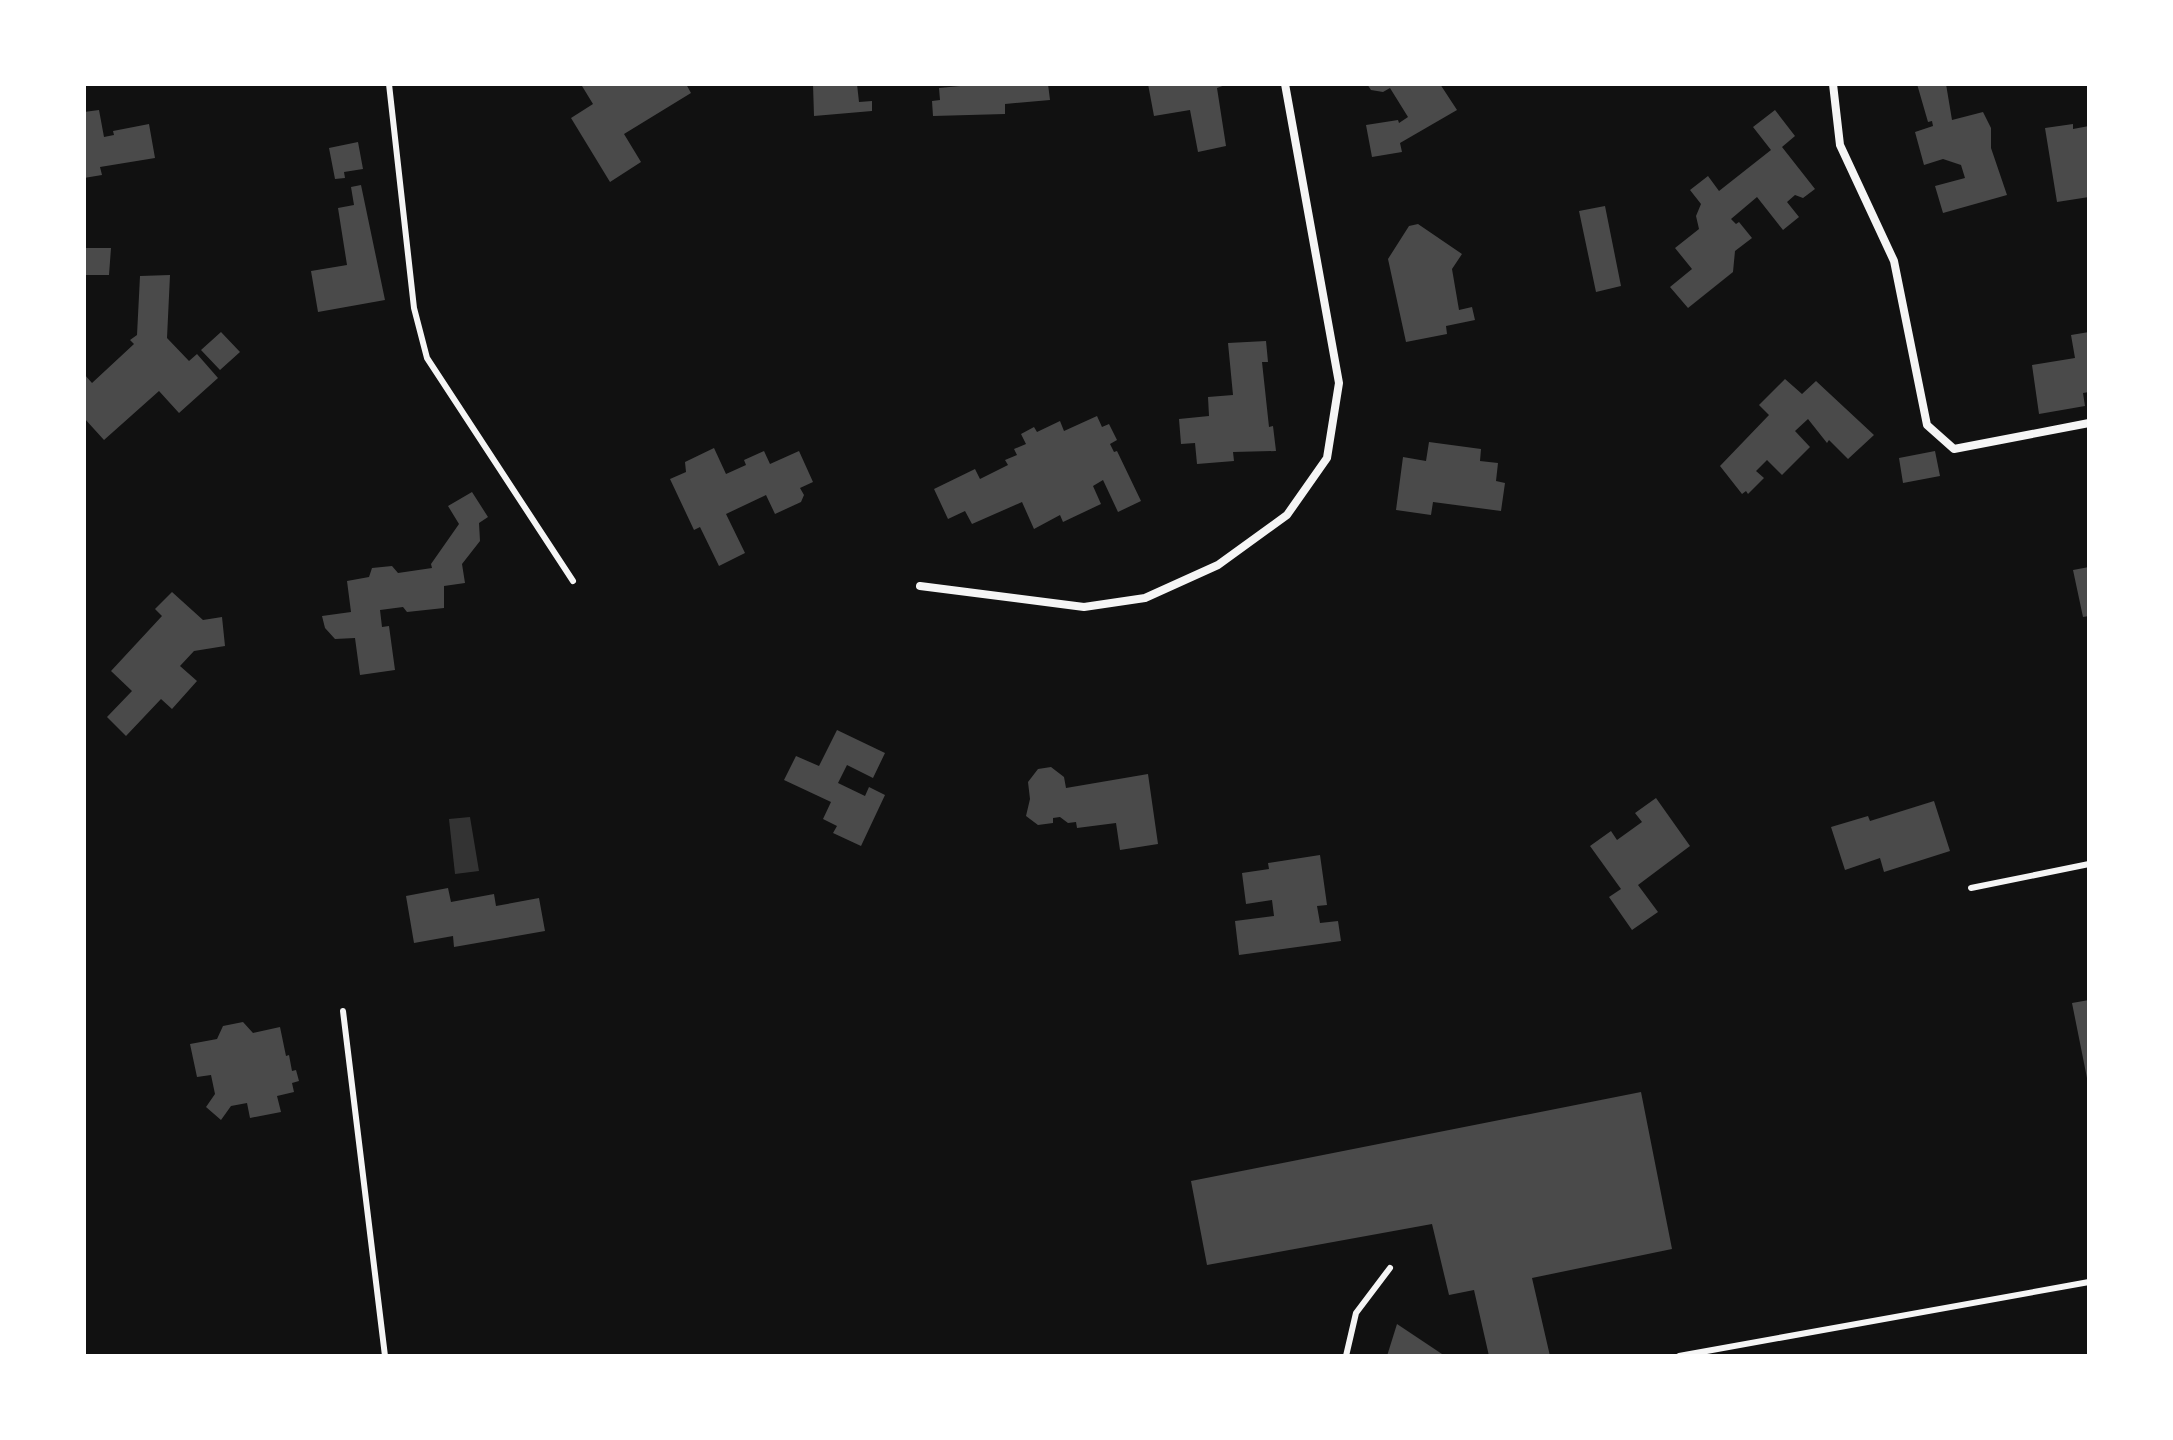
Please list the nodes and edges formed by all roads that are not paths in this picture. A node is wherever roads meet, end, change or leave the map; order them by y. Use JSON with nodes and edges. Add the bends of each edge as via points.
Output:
{"nodes":[{"id":1,"x":389,"y":84,"type":"edge"},
{"id":2,"x":1285,"y":84,"type":"edge"},
{"id":3,"x":1833,"y":84,"type":"edge"},
{"id":4,"x":2089,"y":423,"type":"edge"},
{"id":5,"x":573,"y":581,"type":"dead end"},
{"id":6,"x":920,"y":586,"type":"dead end"},
{"id":7,"x":2089,"y":864,"type":"edge"},
{"id":8,"x":1971,"y":888,"type":"dead end"},
{"id":9,"x":343,"y":1011,"type":"dead end"},
{"id":10,"x":1390,"y":1268,"type":"dead end"},
{"id":11,"x":2089,"y":1282,"type":"edge"},
{"id":12,"x":385,"y":1356,"type":"edge"},
{"id":13,"x":1346,"y":1356,"type":"edge"},
{"id":14,"x":1679,"y":1356,"type":"edge"}],
"edges":[{"from":1,"to":5,"type":"lane","via":[[414,308],[427,358]]},
{"from":2,"to":6,"type":"street","via":[[1339,383],[1327,458],[1287,515],[1218,565],[1145,598],[1084,607]]},
{"from":3,"to":4,"type":"street","via":[[1840,145],[1894,261],[1927,425],[1954,449]]},
{"from":7,"to":8,"type":"lane"},
{"from":9,"to":12,"type":"lane"},
{"from":10,"to":13,"type":"lane","via":[[1356,1313]]},
{"from":11,"to":14,"type":"lane"}]}
